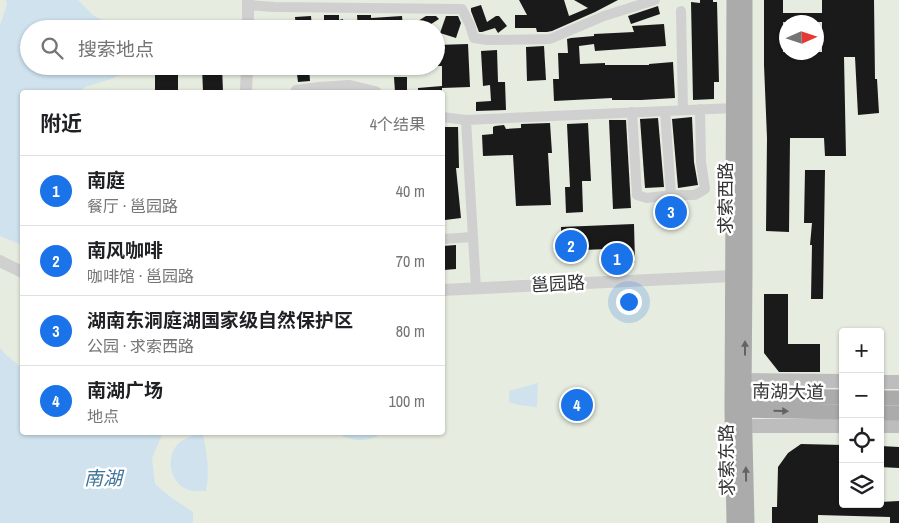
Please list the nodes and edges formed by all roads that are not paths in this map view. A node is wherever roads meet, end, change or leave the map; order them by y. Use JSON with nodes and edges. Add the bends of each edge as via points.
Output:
{"nodes":[{"id":1,"x":655,"y":0,"type":"edge"},
{"id":2,"x":734,"y":0,"type":"edge"},
{"id":3,"x":745,"y":0,"type":"edge"},
{"id":4,"x":248,"y":2,"type":"edge"},
{"id":5,"x":681,"y":11,"type":"dead end"},
{"id":6,"x":248,"y":20,"type":"edge"},
{"id":7,"x":247,"y":75,"type":"edge"},
{"id":8,"x":246,"y":90,"type":"edge"},
{"id":9,"x":296,"y":90,"type":"edge"},
{"id":10,"x":371,"y":90,"type":"edge"},
{"id":11,"x":734,"y":108,"type":"junction"},
{"id":12,"x":700,"y":109,"type":"junction"},
{"id":13,"x":683,"y":110,"type":"junction"},
{"id":14,"x":665,"y":111,"type":"junction"},
{"id":15,"x":632,"y":112,"type":"junction"},
{"id":16,"x":445,"y":118,"type":"edge"},
{"id":17,"x":466,"y":120,"type":"junction"},
{"id":18,"x":671,"y":195,"type":"junction"},
{"id":19,"x":473,"y":236,"type":"junction"},
{"id":20,"x":445,"y":239,"type":"edge"},
{"id":21,"x":0,"y":261,"type":"edge"},
{"id":22,"x":20,"y":271,"type":"edge"},
{"id":23,"x":734,"y":276,"type":"junction"},
{"id":24,"x":476,"y":288,"type":"junction"},
{"id":25,"x":445,"y":290,"type":"edge"},
{"id":26,"x":744,"y":380,"type":"junction"},
{"id":27,"x":839,"y":381,"type":"edge"},
{"id":28,"x":884,"y":382,"type":"edge"},
{"id":29,"x":899,"y":382,"type":"edge"},
{"id":30,"x":839,"y":397,"type":"edge"},
{"id":31,"x":884,"y":398,"type":"edge"},
{"id":32,"x":899,"y":398,"type":"edge"},
{"id":33,"x":738,"y":403,"type":"junction"},
{"id":34,"x":839,"y":412,"type":"edge"},
{"id":35,"x":884,"y":413,"type":"edge"},
{"id":36,"x":899,"y":413,"type":"edge"},
{"id":37,"x":745,"y":426,"type":"junction"},
{"id":38,"x":839,"y":426,"type":"edge"},
{"id":39,"x":884,"y":426,"type":"edge"},
{"id":40,"x":899,"y":426,"type":"edge"},
{"id":41,"x":734,"y":523,"type":"edge"},
{"id":42,"x":748,"y":523,"type":"edge"}],
"edges":[{"from":1,"to":4,"type":"street","via":[[604,16],[550,39],[487,40],[474,38],[462,9],[274,7]]},
{"from":2,"to":11,"type":"main road","name":"求索西路"},
{"from":26,"to":3,"type":"main road","name":"求索西路","one_way":true},
{"from":4,"to":6,"type":"street"},
{"from":5,"to":13,"type":"street"},
{"from":7,"to":8,"type":"street"},
{"from":9,"to":10,"type":"street","via":[[350,85]]},
{"from":11,"to":12,"type":"street"},
{"from":11,"to":23,"type":"main road","name":"求索西路"},
{"from":12,"to":13,"type":"street"},
{"from":12,"to":18,"type":"street","via":[[705,189],[694,195]]},
{"from":13,"to":14,"type":"street"},
{"from":14,"to":15,"type":"street"},
{"from":14,"to":18,"type":"street"},
{"from":15,"to":17,"type":"street"},
{"from":15,"to":18,"type":"street","via":[[637,195],[647,198]]},
{"from":16,"to":17,"type":"street"},
{"from":17,"to":19,"type":"street"},
{"from":19,"to":20,"type":"street"},
{"from":19,"to":24,"type":"street"},
{"from":21,"to":22,"type":"street"},
{"from":23,"to":24,"type":"street","name":"邕园路"},
{"from":23,"to":33,"type":"main road","name":"求索西路"},
{"from":24,"to":25,"type":"street","name":"邕园路"},
{"from":26,"to":27,"type":"main road"},
{"from":26,"to":33,"type":"main road","name":"求索西路"},
{"from":28,"to":29,"type":"main road"},
{"from":30,"to":33,"type":"main road","name":"南湖大道"},
{"from":31,"to":32,"type":"main road"},
{"from":33,"to":34,"type":"main road","name":"南湖大道","one_way":true},
{"from":33,"to":37,"type":"main road","name":"求索东路"},
{"from":33,"to":41,"type":"main road"},
{"from":35,"to":36,"type":"main road"},
{"from":37,"to":38,"type":"main road"},
{"from":42,"to":37,"type":"main road","name":"求索东路","one_way":true},
{"from":39,"to":40,"type":"main road"}]}
